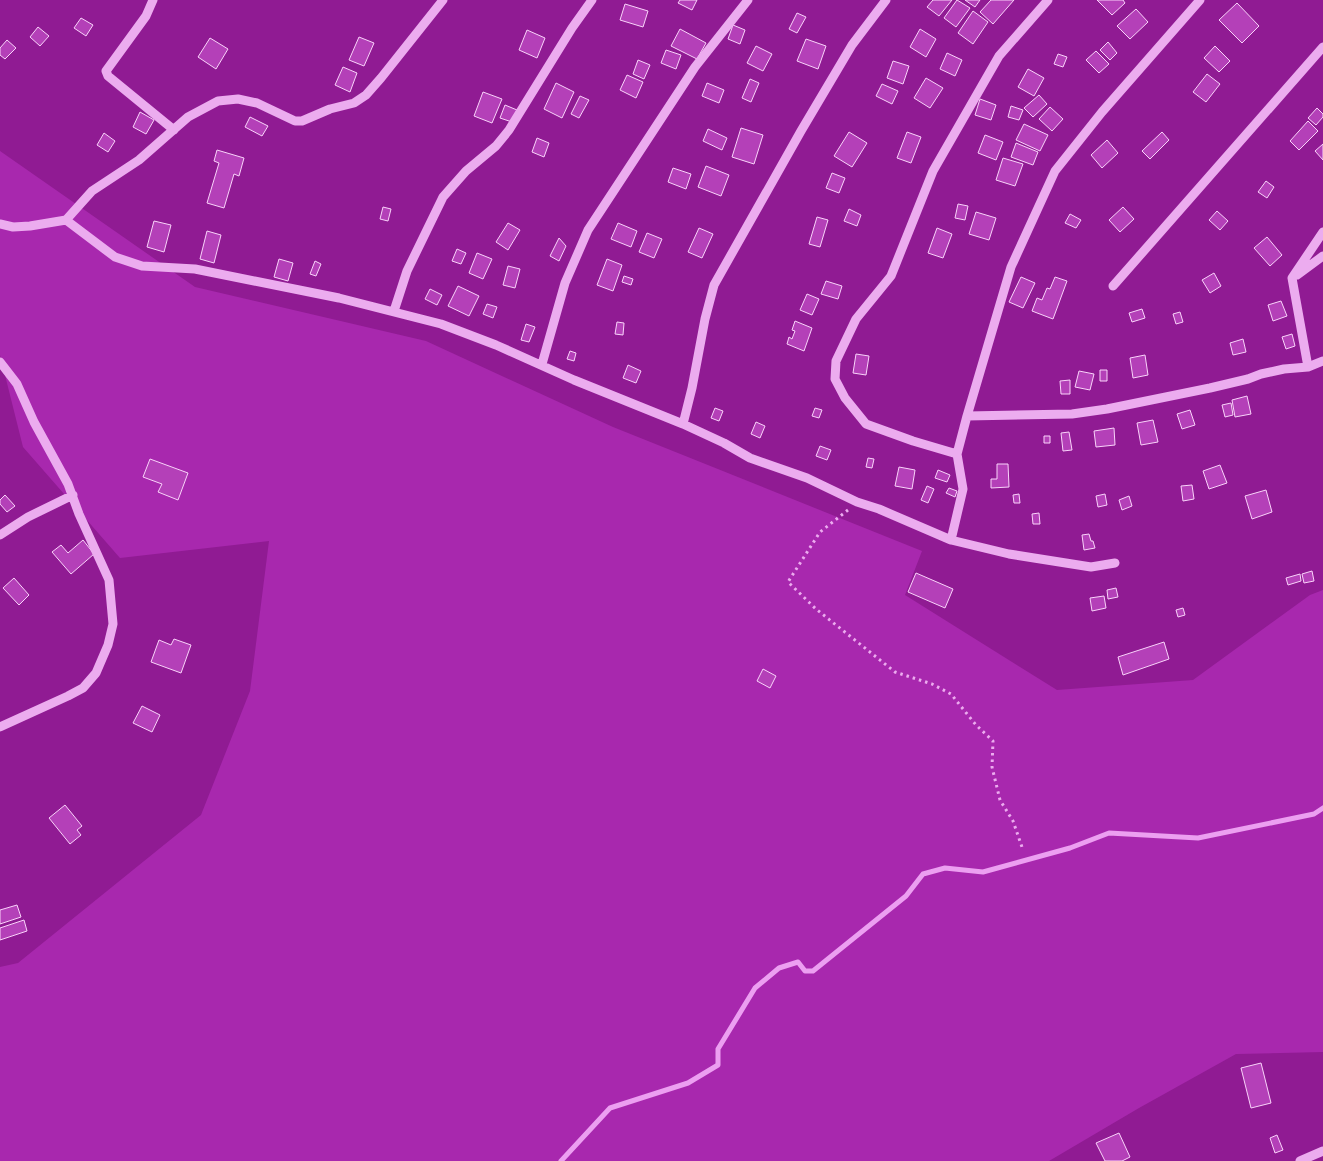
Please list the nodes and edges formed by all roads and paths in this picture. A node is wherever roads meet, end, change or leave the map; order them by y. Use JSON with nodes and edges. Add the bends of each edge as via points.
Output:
{"nodes":[{"id":1,"x":153,"y":0,"type":"edge"},
{"id":2,"x":443,"y":0,"type":"edge"},
{"id":3,"x":592,"y":0,"type":"edge"},
{"id":4,"x":748,"y":0,"type":"edge"},
{"id":5,"x":886,"y":0,"type":"edge"},
{"id":6,"x":1048,"y":0,"type":"edge"},
{"id":7,"x":1200,"y":0,"type":"edge"},
{"id":8,"x":1323,"y":47,"type":"edge"},
{"id":9,"x":174,"y":130,"type":"junction"},
{"id":10,"x":66,"y":220,"type":"junction"},
{"id":11,"x":0,"y":224,"type":"edge"},
{"id":12,"x":1323,"y":232,"type":"edge"},
{"id":13,"x":1323,"y":256,"type":"edge"},
{"id":14,"x":1292,"y":278,"type":"junction"},
{"id":15,"x":1113,"y":286,"type":"dead end"},
{"id":16,"x":394,"y":311,"type":"junction"},
{"id":17,"x":1323,"y":361,"type":"edge"},
{"id":18,"x":0,"y":362,"type":"edge"},
{"id":19,"x":542,"y":364,"type":"junction"},
{"id":20,"x":1308,"y":367,"type":"junction"},
{"id":21,"x":967,"y":416,"type":"junction"},
{"id":22,"x":683,"y":424,"type":"junction"},
{"id":23,"x":957,"y":454,"type":"junction"},
{"id":24,"x":73,"y":495,"type":"junction"},
{"id":25,"x":858,"y":502,"type":"junction"},
{"id":26,"x":0,"y":536,"type":"edge"},
{"id":27,"x":951,"y":540,"type":"junction"},
{"id":28,"x":1115,"y":563,"type":"dead end"},
{"id":29,"x":0,"y":727,"type":"edge"},
{"id":30,"x":1023,"y":850,"type":"dead end"},
{"id":31,"x":1319,"y":1156,"type":"edge"},
{"id":32,"x":1300,"y":1161,"type":"edge"}],
"edges":[{"from":1,"to":9,"type":"street","via":[[146,16],[106,71]]},
{"from":2,"to":9,"type":"street","via":[[376,84],[354,103],[295,121],[257,103],[238,99],[218,101],[188,117]]},
{"from":3,"to":16,"type":"street","via":[[509,130],[443,197],[407,271]]},
{"from":4,"to":19,"type":"street","via":[[695,67],[588,230],[565,284]]},
{"from":5,"to":22,"type":"street","via":[[852,45],[714,285]]},
{"from":6,"to":23,"type":"street","via":[[999,56],[933,171],[891,276],[856,319],[836,361],[835,379],[845,398],[866,424],[912,442]]},
{"from":7,"to":21,"type":"street","via":[[1055,171],[1011,267]]},
{"from":8,"to":15,"type":"street"},
{"from":9,"to":10,"type":"street","via":[[133,165],[92,191]]},
{"from":10,"to":11,"type":"street","via":[[30,226]]},
{"from":10,"to":16,"type":"street","via":[[115,257],[142,266],[195,269]]},
{"from":12,"to":14,"type":"street"},
{"from":13,"to":14,"type":"street"},
{"from":14,"to":20,"type":"street"},
{"from":16,"to":19,"type":"street","via":[[441,324]]},
{"from":17,"to":20,"type":"street"},
{"from":18,"to":24,"type":"street","via":[[17,384]]},
{"from":19,"to":22,"type":"street"},
{"from":20,"to":21,"type":"street","via":[[1284,369],[1107,409],[1072,414]]},
{"from":21,"to":23,"type":"street"},
{"from":22,"to":25,"type":"street","via":[[750,458],[807,478]]},
{"from":23,"to":27,"type":"street","via":[[963,489]]},
{"from":24,"to":26,"type":"street","via":[[28,517]]},
{"from":24,"to":29,"type":"street","via":[[109,580],[113,624],[108,645],[96,673],[83,688]]},
{"from":25,"to":27,"type":"street"},
{"from":25,"to":30,"type":"path","via":[[820,532],[788,582],[816,609],[895,672],[951,694],[993,741],[992,767],[1000,800],[1013,821]]},
{"from":27,"to":28,"type":"street","via":[[1009,554],[1091,566]]},
{"from":31,"to":32,"type":"street"}]}
